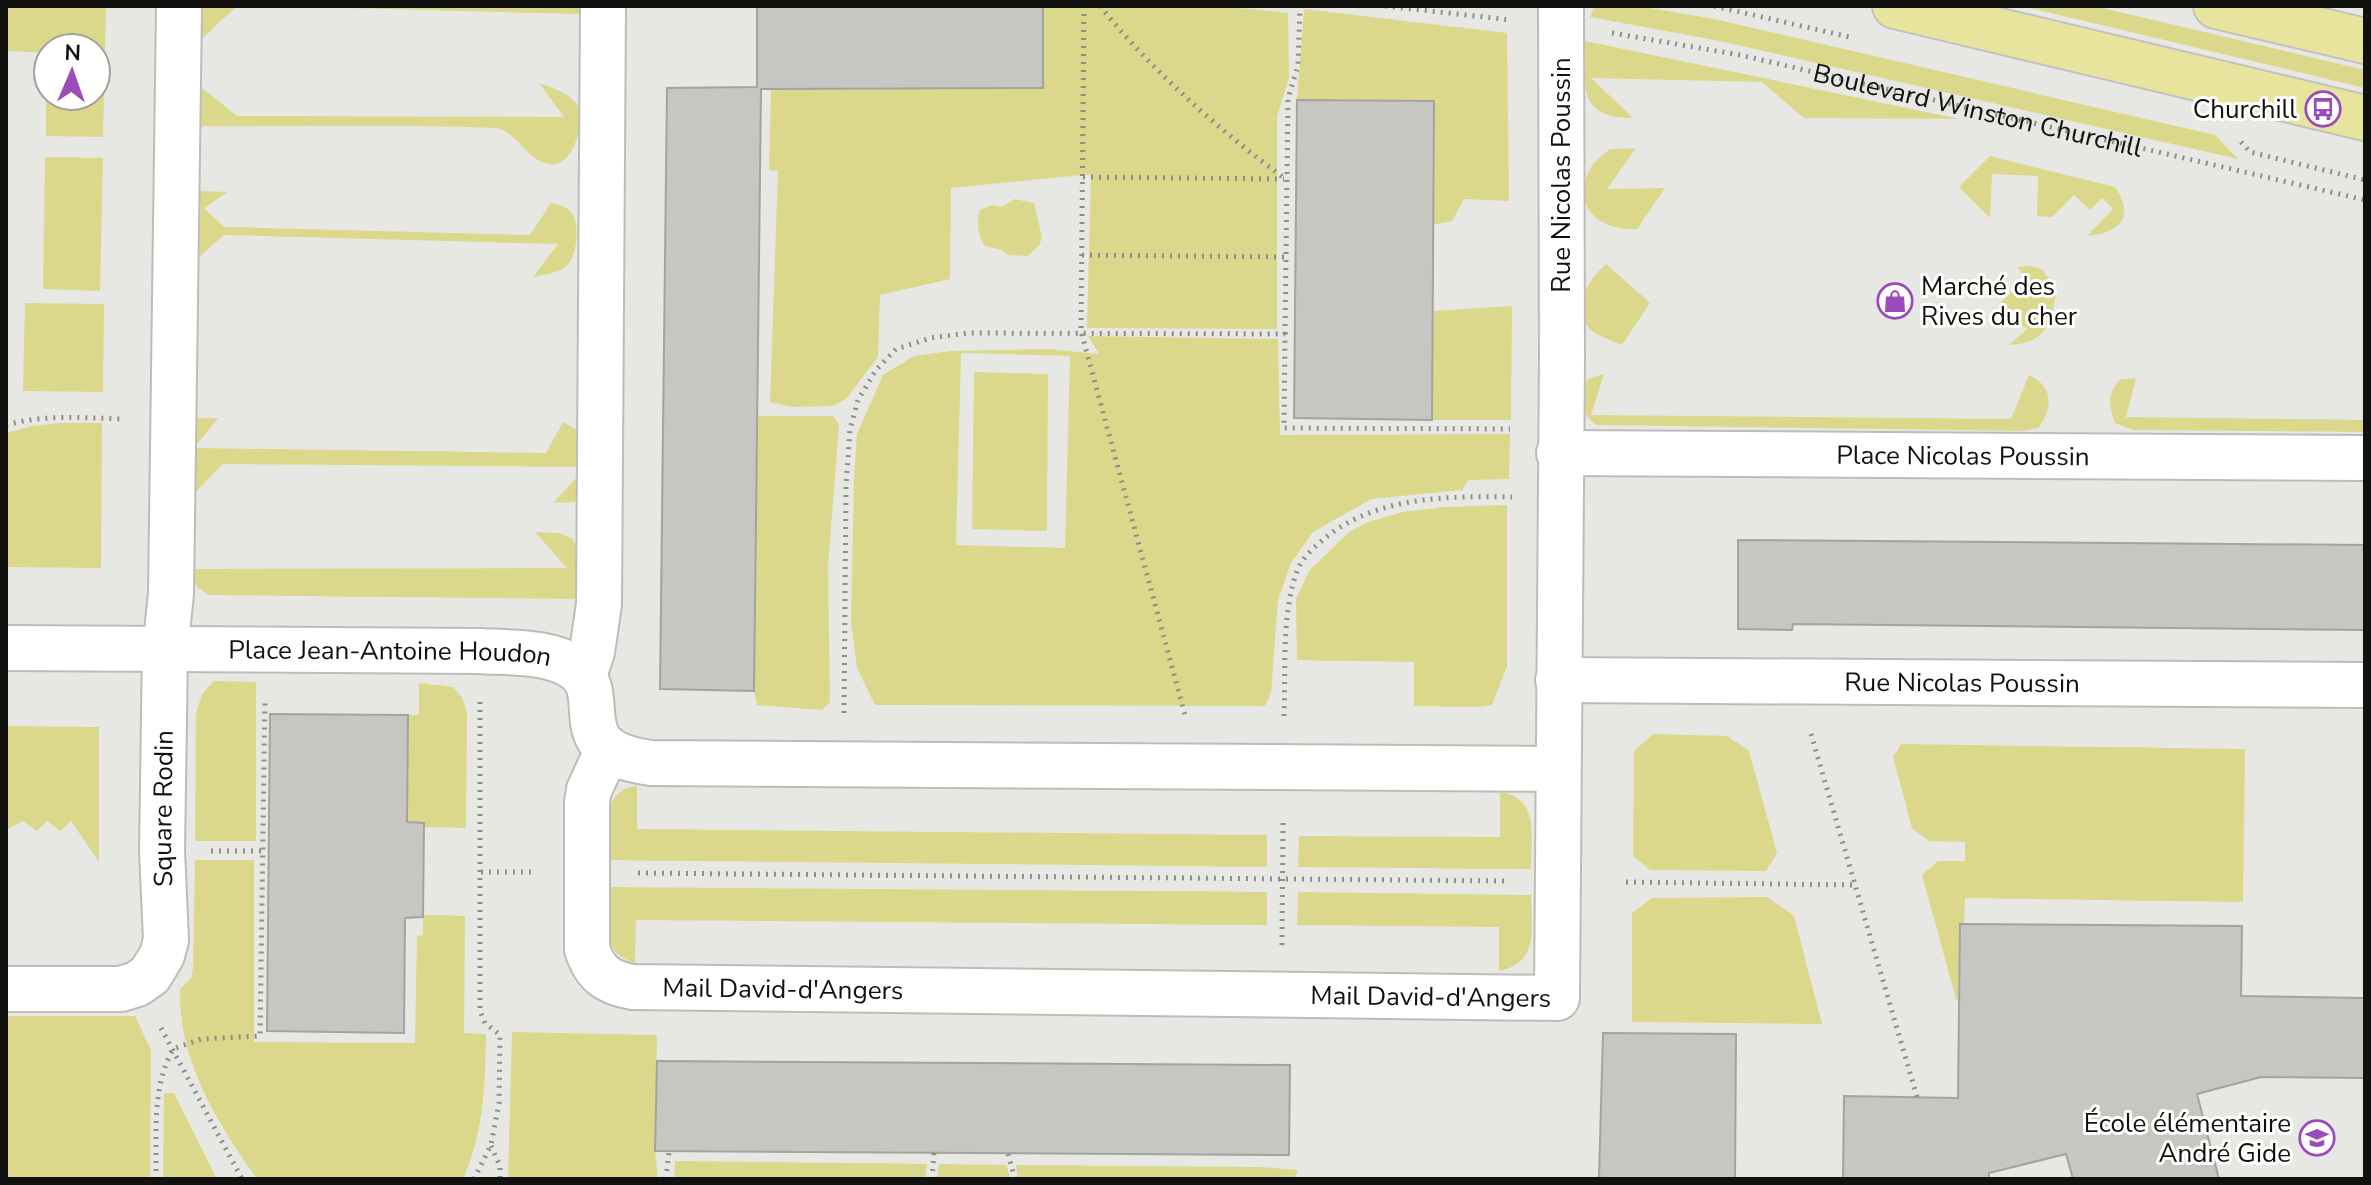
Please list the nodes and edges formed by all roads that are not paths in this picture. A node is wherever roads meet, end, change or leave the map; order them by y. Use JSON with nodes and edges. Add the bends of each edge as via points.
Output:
{"nodes":[{"id":1,"x":179,"y":6,"type":"edge"},
{"id":2,"x":603,"y":6,"type":"edge"},
{"id":3,"x":1895,"y":6,"type":"edge"},
{"id":4,"x":2216,"y":6,"type":"edge"},
{"id":5,"x":1544,"y":14,"type":"edge"},
{"id":6,"x":2365,"y":41,"type":"edge"},
{"id":7,"x":2365,"y":118,"type":"edge"},
{"id":8,"x":1559,"y":453,"type":"junction"},
{"id":9,"x":2365,"y":458,"type":"edge"},
{"id":10,"x":6,"y":648,"type":"edge"},
{"id":11,"x":165,"y":650,"type":"junction"},
{"id":12,"x":584,"y":675,"type":"junction"},
{"id":13,"x":1558,"y":680,"type":"junction"},
{"id":14,"x":2365,"y":685,"type":"edge"},
{"id":15,"x":608,"y":749,"type":"junction"},
{"id":16,"x":1558,"y":769,"type":"junction"},
{"id":17,"x":6,"y":989,"type":"edge"}],
"edges":[{"from":1,"to":11,"type":"street","via":[[171,594]]},
{"from":2,"to":12,"type":"street","name":"Place Jean-Antoine Houdon","via":[[599,604]]},
{"from":3,"to":7,"type":"main road"},
{"from":4,"to":6,"type":"main road"},
{"from":5,"to":8,"type":"street","name":"Rue Nicolas Poussin","via":[[1562,358]]},
{"from":8,"to":9,"type":"street","name":"Place Nicolas Poussin"},
{"from":8,"to":13,"type":"street","name":"Rue Nicolas Poussin"},
{"from":10,"to":11,"type":"street"},
{"from":11,"to":12,"type":"street","name":"Place Jean-Antoine Houdon","via":[[480,651],[553,659]]},
{"from":11,"to":17,"type":"street","name":"Square Rodin","via":[[161,877],[166,940],[157,964],[150,975],[121,989]]},
{"from":12,"to":15,"type":"street","via":[[593,728]]},
{"from":13,"to":14,"type":"street","name":"Rue Nicolas Poussin"},
{"from":13,"to":16,"type":"street","name":"Rue Nicolas Poussin"},
{"from":15,"to":16,"type":"street","via":[[651,763]]},
{"from":15,"to":16,"type":"street","name":"Mail David-d'Angers","via":[[587,802],[587,949],[596,971],[614,984],[633,987],[1557,998]]}]}
